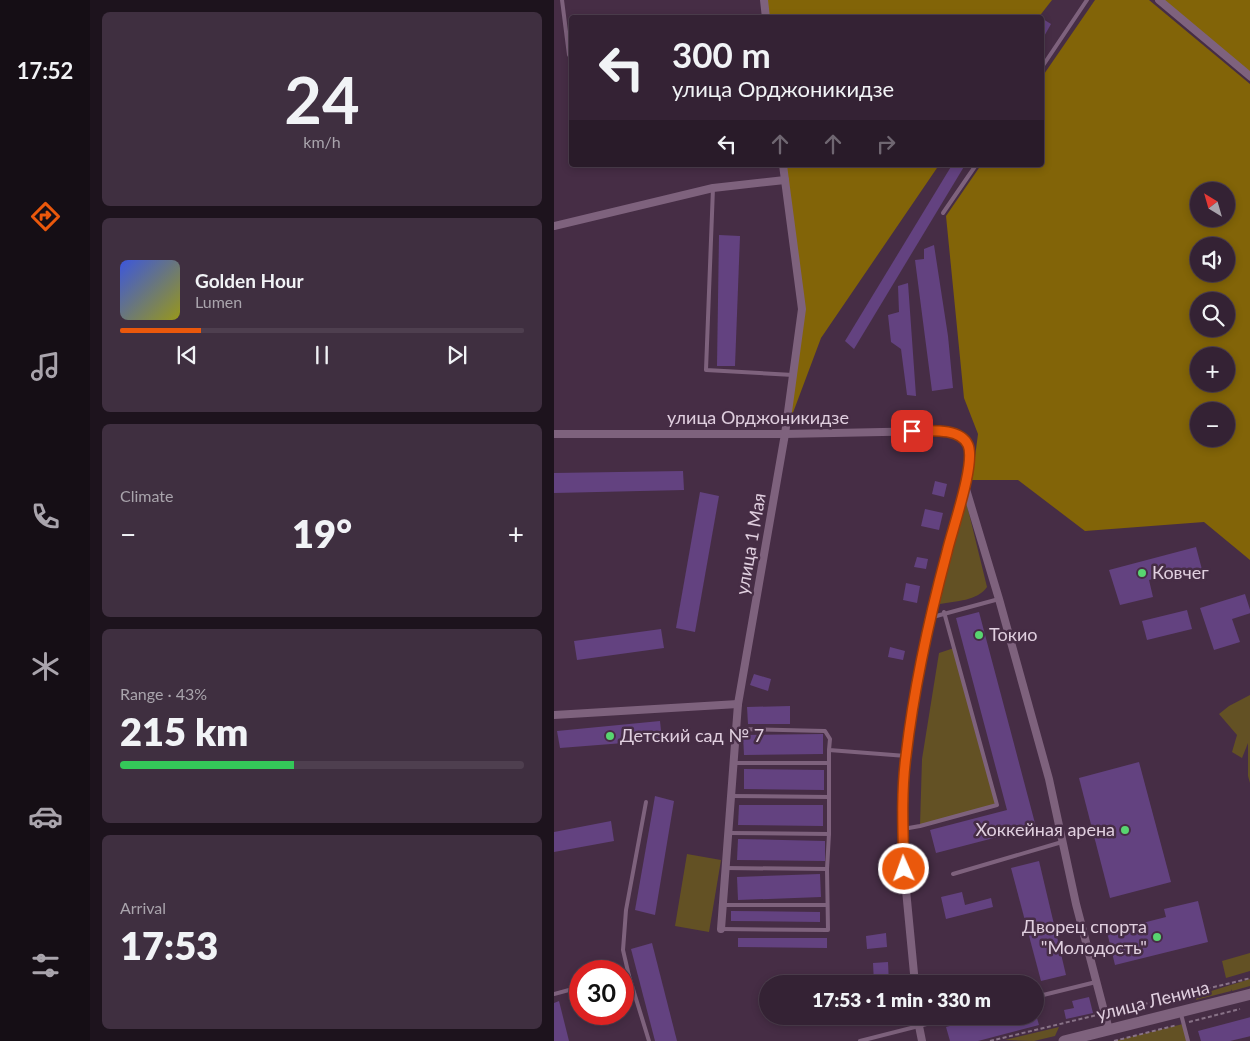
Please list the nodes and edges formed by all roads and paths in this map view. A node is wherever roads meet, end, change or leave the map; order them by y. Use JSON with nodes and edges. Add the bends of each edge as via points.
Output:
{"nodes":[{"id":1,"x":562,"y":0,"type":"edge"},
{"id":2,"x":764,"y":0,"type":"edge"},
{"id":3,"x":1087,"y":0,"type":"edge"},
{"id":4,"x":1159,"y":0,"type":"edge"},
{"id":5,"x":766,"y":15,"type":"edge"},
{"id":6,"x":569,"y":56,"type":"edge"},
{"id":7,"x":1044,"y":64,"type":"edge"},
{"id":8,"x":1250,"y":77,"type":"edge"},
{"id":9,"x":783,"y":167,"type":"edge"},
{"id":10,"x":975,"y":167,"type":"edge"},
{"id":11,"x":785,"y":180,"type":"junction"},
{"id":12,"x":713,"y":188,"type":"junction"},
{"id":13,"x":943,"y":213,"type":"dead end"},
{"id":14,"x":554,"y":226,"type":"edge"},
{"id":15,"x":793,"y":375,"type":"junction"},
{"id":16,"x":554,"y":434,"type":"edge"},
{"id":17,"x":785,"y":434,"type":"junction"},
{"id":18,"x":965,"y":486,"type":"junction"},
{"id":19,"x":999,"y":599,"type":"junction"},
{"id":20,"x":944,"y":612,"type":"junction"},
{"id":21,"x":929,"y":618,"type":"junction"},
{"id":22,"x":738,"y":704,"type":"junction"},
{"id":23,"x":554,"y":715,"type":"edge"},
{"id":24,"x":736,"y":729,"type":"junction"},
{"id":25,"x":829,"y":750,"type":"junction"},
{"id":26,"x":906,"y":756,"type":"junction"},
{"id":27,"x":734,"y":763,"type":"junction"},
{"id":28,"x":829,"y":763,"type":"junction"},
{"id":29,"x":731,"y":796,"type":"junction"},
{"id":30,"x":829,"y":797,"type":"junction"},
{"id":31,"x":646,"y":802,"type":"dead end"},
{"id":32,"x":903,"y":829,"type":"junction"},
{"id":33,"x":729,"y":833,"type":"junction"},
{"id":34,"x":829,"y":834,"type":"junction"},
{"id":35,"x":1062,"y":842,"type":"junction"},
{"id":36,"x":726,"y":868,"type":"junction"},
{"id":37,"x":827,"y":869,"type":"junction"},
{"id":38,"x":953,"y":874,"type":"dead end"},
{"id":39,"x":723,"y":905,"type":"junction"},
{"id":40,"x":827,"y":905,"type":"junction"},
{"id":41,"x":722,"y":929,"type":"joint"},
{"id":42,"x":625,"y":960,"type":"edge"},
{"id":43,"x":913,"y":975,"type":"edge"},
{"id":44,"x":1250,"y":978,"type":"edge"},
{"id":45,"x":1096,"y":982,"type":"junction"},
{"id":46,"x":569,"y":990,"type":"edge"},
{"id":47,"x":634,"y":991,"type":"edge"},
{"id":48,"x":554,"y":994,"type":"edge"},
{"id":49,"x":1250,"y":994,"type":"edge"},
{"id":50,"x":1044,"y":995,"type":"edge"},
{"id":51,"x":1180,"y":1012,"type":"junction"},
{"id":52,"x":1104,"y":1014,"type":"junction"},
{"id":53,"x":922,"y":1025,"type":"edge"},
{"id":54,"x":918,"y":1026,"type":"junction"},
{"id":55,"x":1109,"y":1030,"type":"junction"},
{"id":56,"x":650,"y":1041,"type":"edge"},
{"id":57,"x":860,"y":1041,"type":"edge"},
{"id":58,"x":922,"y":1041,"type":"edge"},
{"id":59,"x":990,"y":1041,"type":"edge"},
{"id":60,"x":1064,"y":1041,"type":"edge"},
{"id":61,"x":1188,"y":1041,"type":"edge"}],
"edges":[{"from":1,"to":6,"type":"lane"},
{"from":2,"to":5,"type":"street"},
{"from":3,"to":7,"type":"lane"},
{"from":4,"to":8,"type":"street"},
{"from":9,"to":11,"type":"street","name":"улица 1 Мая"},
{"from":10,"to":13,"type":"lane"},
{"from":11,"to":12,"type":"street"},
{"from":11,"to":15,"type":"street","name":"улица 1 Мая","via":[[802,309]]},
{"from":12,"to":14,"type":"street"},
{"from":12,"to":15,"type":"lane","via":[[706,370]]},
{"from":15,"to":17,"type":"street","name":"улица 1 Мая"},
{"from":16,"to":17,"type":"street","name":"улица Орджоникидзе"},
{"from":17,"to":18,"type":"street","name":"улица Орджоникидзе","via":[[953,433],[961,436],[968,445],[970,458]]},
{"from":17,"to":22,"type":"street","name":"улица 1 Мая"},
{"from":18,"to":19,"type":"street"},
{"from":18,"to":21,"type":"street"},
{"from":19,"to":20,"type":"lane"},
{"from":19,"to":35,"type":"street","via":[[1049,779]]},
{"from":20,"to":21,"type":"lane"},
{"from":20,"to":32,"type":"lane","via":[[997,805]]},
{"from":21,"to":26,"type":"street"},
{"from":22,"to":23,"type":"street"},
{"from":22,"to":24,"type":"street","name":"улица 1 Мая"},
{"from":24,"to":25,"type":"lane","via":[[825,731],[830,739]]},
{"from":24,"to":27,"type":"street","name":"улица 1 Мая"},
{"from":25,"to":26,"type":"lane"},
{"from":25,"to":28,"type":"lane"},
{"from":26,"to":32,"type":"street"},
{"from":27,"to":28,"type":"lane"},
{"from":27,"to":29,"type":"street","name":"улица 1 Мая"},
{"from":28,"to":30,"type":"lane"},
{"from":29,"to":30,"type":"lane"},
{"from":29,"to":33,"type":"street","name":"улица 1 Мая"},
{"from":30,"to":34,"type":"lane"},
{"from":31,"to":42,"type":"lane","via":[[626,910]]},
{"from":32,"to":43,"type":"street"},
{"from":33,"to":34,"type":"lane"},
{"from":33,"to":36,"type":"street","name":"улица 1 Мая"},
{"from":34,"to":37,"type":"lane"},
{"from":35,"to":38,"type":"lane"},
{"from":35,"to":45,"type":"street"},
{"from":36,"to":37,"type":"lane"},
{"from":36,"to":39,"type":"street","name":"улица 1 Мая"},
{"from":37,"to":40,"type":"lane"},
{"from":39,"to":40,"type":"lane"},
{"from":39,"to":41,"type":"street","name":"улица 1 Мая"},
{"from":40,"to":41,"type":"lane","via":[[828,930]]},
{"from":44,"to":52,"type":"path"},
{"from":45,"to":50,"type":"lane"},
{"from":45,"to":52,"type":"street"},
{"from":46,"to":48,"type":"lane"},
{"from":47,"to":56,"type":"lane"},
{"from":49,"to":51,"type":"main road","name":"улица Ленина"},
{"from":51,"to":55,"type":"main road","name":"улица Ленина"},
{"from":51,"to":61,"type":"lane"},
{"from":52,"to":55,"type":"street"},
{"from":52,"to":59,"type":"path"},
{"from":53,"to":54,"type":"lane"},
{"from":54,"to":57,"type":"lane"},
{"from":54,"to":58,"type":"street"},
{"from":55,"to":60,"type":"main road","name":"улица Ленина"}]}
